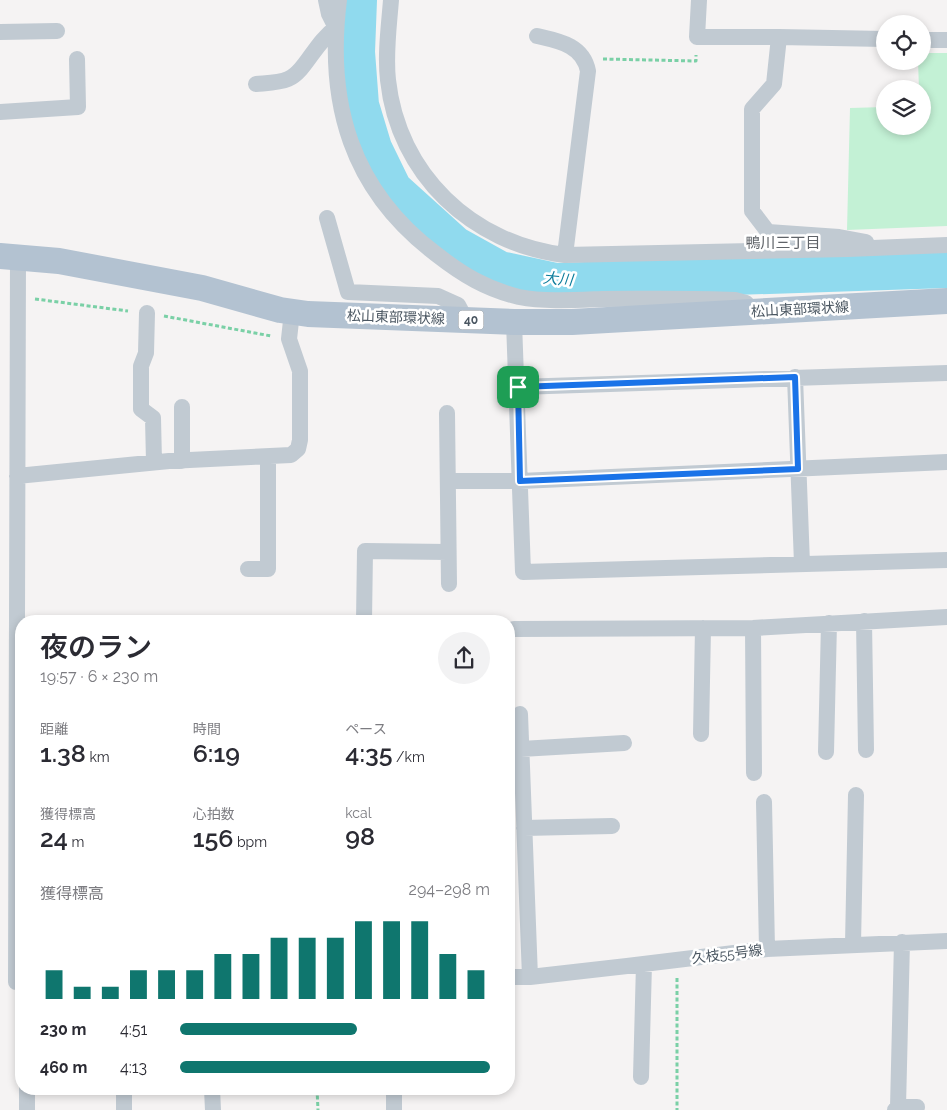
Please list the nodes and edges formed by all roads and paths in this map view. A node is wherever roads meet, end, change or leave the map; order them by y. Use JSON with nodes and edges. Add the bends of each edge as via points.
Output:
{"nodes":[{"id":1,"x":326,"y":0,"type":"edge"},
{"id":2,"x":339,"y":0,"type":"edge"},
{"id":3,"x":391,"y":0,"type":"edge"},
{"id":4,"x":699,"y":0,"type":"edge"},
{"id":5,"x":336,"y":28,"type":"junction"},
{"id":6,"x":57,"y":31,"type":"dead end"},
{"id":7,"x":0,"y":32,"type":"edge"},
{"id":8,"x":537,"y":36,"type":"dead end"},
{"id":9,"x":697,"y":37,"type":"junction"},
{"id":10,"x":779,"y":37,"type":"junction"},
{"id":11,"x":876,"y":39,"type":"edge"},
{"id":12,"x":931,"y":40,"type":"edge"},
{"id":13,"x":947,"y":40,"type":"edge"},
{"id":14,"x":77,"y":59,"type":"dead end"},
{"id":15,"x":586,"y":61,"type":"junction"},
{"id":16,"x":256,"y":84,"type":"dead end"},
{"id":17,"x":0,"y":112,"type":"edge"},
{"id":18,"x":327,"y":218,"type":"dead end"},
{"id":19,"x":947,"y":245,"type":"edge"},
{"id":20,"x":892,"y":247,"type":"junction"},
{"id":21,"x":565,"y":254,"type":"junction"},
{"id":22,"x":9,"y":257,"type":"edge"},
{"id":23,"x":947,"y":301,"type":"edge"},
{"id":24,"x":292,"y":312,"type":"junction"},
{"id":25,"x":753,"y":312,"type":"junction"},
{"id":26,"x":147,"y":313,"type":"dead end"},
{"id":27,"x":466,"y":320,"type":"junction"},
{"id":28,"x":514,"y":322,"type":"junction"},
{"id":29,"x":947,"y":373,"type":"edge"},
{"id":30,"x":795,"y":377,"type":"junction"},
{"id":31,"x":518,"y":387,"type":"junction"},
{"id":32,"x":182,"y":407,"type":"dead end"},
{"id":33,"x":447,"y":413,"type":"dead end"},
{"id":34,"x":268,"y":458,"type":"junction"},
{"id":35,"x":182,"y":461,"type":"junction"},
{"id":36,"x":154,"y":462,"type":"junction"},
{"id":37,"x":947,"y":462,"type":"edge"},
{"id":38,"x":798,"y":469,"type":"junction"},
{"id":39,"x":17,"y":476,"type":"junction"},
{"id":40,"x":520,"y":481,"type":"junction"},
{"id":41,"x":448,"y":482,"type":"junction"},
{"id":42,"x":448,"y":552,"type":"junction"},
{"id":43,"x":947,"y":560,"type":"edge"},
{"id":44,"x":802,"y":564,"type":"junction"},
{"id":45,"x":248,"y":569,"type":"dead end"},
{"id":46,"x":449,"y":584,"type":"dead end"},
{"id":47,"x":19,"y":615,"type":"edge"},
{"id":48,"x":364,"y":615,"type":"edge"},
{"id":49,"x":947,"y":616,"type":"edge"},
{"id":50,"x":864,"y":621,"type":"junction"},
{"id":51,"x":829,"y":623,"type":"junction"},
{"id":52,"x":703,"y":628,"type":"junction"},
{"id":53,"x":753,"y":628,"type":"junction"},
{"id":54,"x":515,"y":629,"type":"edge"},
{"id":55,"x":520,"y":714,"type":"dead end"},
{"id":56,"x":701,"y":734,"type":"dead end"},
{"id":57,"x":624,"y":743,"type":"dead end"},
{"id":58,"x":521,"y":749,"type":"junction"},
{"id":59,"x":866,"y":750,"type":"dead end"},
{"id":60,"x":826,"y":752,"type":"dead end"},
{"id":61,"x":754,"y":773,"type":"dead end"},
{"id":62,"x":856,"y":795,"type":"dead end"},
{"id":63,"x":764,"y":802,"type":"dead end"},
{"id":64,"x":612,"y":826,"type":"dead end"},
{"id":65,"x":524,"y":828,"type":"junction"},
{"id":66,"x":15,"y":836,"type":"edge"},
{"id":67,"x":947,"y":941,"type":"edge"},
{"id":68,"x":902,"y":942,"type":"junction"},
{"id":69,"x":853,"y":944,"type":"junction"},
{"id":70,"x":767,"y":949,"type":"junction"},
{"id":71,"x":677,"y":960,"type":"junction"},
{"id":72,"x":644,"y":964,"type":"junction"},
{"id":73,"x":515,"y":977,"type":"edge"},
{"id":74,"x":530,"y":977,"type":"junction"},
{"id":75,"x":12,"y":982,"type":"edge"},
{"id":76,"x":642,"y":1078,"type":"dead end"},
{"id":77,"x":27,"y":1095,"type":"edge"},
{"id":78,"x":124,"y":1095,"type":"edge"},
{"id":79,"x":212,"y":1095,"type":"edge"},
{"id":80,"x":317,"y":1095,"type":"edge"},
{"id":81,"x":394,"y":1095,"type":"edge"},
{"id":82,"x":917,"y":1107,"type":"dead end"},
{"id":83,"x":896,"y":1109,"type":"edge"},
{"id":84,"x":27,"y":1110,"type":"edge"},
{"id":85,"x":124,"y":1110,"type":"edge"},
{"id":86,"x":213,"y":1110,"type":"edge"},
{"id":87,"x":318,"y":1110,"type":"edge"},
{"id":88,"x":394,"y":1110,"type":"edge"},
{"id":89,"x":677,"y":1110,"type":"edge"}],
"edges":[{"from":1,"to":5,"type":"street","via":[[328,14]]},
{"from":2,"to":5,"type":"street"},
{"from":3,"to":21,"type":"street","via":[[388,79],[395,119],[423,176],[449,203],[510,242],[537,251]]},
{"from":4,"to":9,"type":"street"},
{"from":5,"to":16,"type":"street","via":[[317,44],[299,73],[287,80]]},
{"from":5,"to":25,"type":"street","via":[[334,63],[338,92],[355,155],[371,186],[414,238],[454,268],[486,288],[521,297],[735,300],[746,303]]},
{"from":6,"to":7,"type":"street"},
{"from":8,"to":15,"type":"street","via":[[577,50]]},
{"from":9,"to":10,"type":"street"},
{"from":9,"to":15,"type":"path","via":[[696,61],[593,58]]},
{"from":10,"to":11,"type":"street"},
{"from":10,"to":20,"type":"street","via":[[774,84],[752,109],[752,211],[768,232],[839,237]]},
{"from":12,"to":13,"type":"street"},
{"from":14,"to":17,"type":"street","via":[[78,107]]},
{"from":15,"to":21,"type":"street","via":[[587,80]]},
{"from":18,"to":27,"type":"street","via":[[348,292],[438,296],[458,305]]},
{"from":19,"to":20,"type":"street"},
{"from":20,"to":21,"type":"street"},
{"from":22,"to":24,"type":"main road","name":"松山東部環状線","number":"40","via":[[59,261],[202,288]]},
{"from":22,"to":39,"type":"street"},
{"from":23,"to":25,"type":"main road","name":"松山東部環状線","number":"40"},
{"from":24,"to":27,"type":"main road","name":"松山東部環状線","number":"40"},
{"from":24,"to":34,"type":"street","via":[[289,339],[300,371],[300,440],[298,449],[291,455]]},
{"from":25,"to":28,"type":"main road","name":"松山東部環状線","number":"40"},
{"from":26,"to":36,"type":"street","via":[[146,353],[141,366],[141,409],[153,418]]},
{"from":27,"to":28,"type":"main road","name":"松山東部環状線","number":"40"},
{"from":28,"to":31,"type":"street"},
{"from":29,"to":30,"type":"street"},
{"from":30,"to":31,"type":"street"},
{"from":30,"to":38,"type":"street"},
{"from":31,"to":40,"type":"street"},
{"from":32,"to":35,"type":"street"},
{"from":33,"to":41,"type":"street"},
{"from":34,"to":35,"type":"street"},
{"from":34,"to":45,"type":"street","via":[[268,569]]},
{"from":35,"to":36,"type":"street"},
{"from":36,"to":39,"type":"street"},
{"from":37,"to":38,"type":"street"},
{"from":38,"to":40,"type":"street"},
{"from":38,"to":44,"type":"street"},
{"from":39,"to":47,"type":"street"},
{"from":40,"to":41,"type":"street"},
{"from":40,"to":44,"type":"street","via":[[523,572]]},
{"from":41,"to":42,"type":"street"},
{"from":42,"to":46,"type":"street"},
{"from":42,"to":48,"type":"street","via":[[366,551]]},
{"from":43,"to":44,"type":"street"},
{"from":49,"to":50,"type":"street"},
{"from":50,"to":51,"type":"street"},
{"from":50,"to":59,"type":"street"},
{"from":51,"to":53,"type":"street"},
{"from":51,"to":60,"type":"street"},
{"from":52,"to":53,"type":"street"},
{"from":52,"to":54,"type":"street"},
{"from":52,"to":56,"type":"street"},
{"from":53,"to":61,"type":"street"},
{"from":55,"to":58,"type":"street"},
{"from":57,"to":58,"type":"street"},
{"from":58,"to":65,"type":"street"},
{"from":62,"to":69,"type":"street"},
{"from":63,"to":70,"type":"street"},
{"from":64,"to":65,"type":"street"},
{"from":65,"to":74,"type":"street"},
{"from":66,"to":75,"type":"street"},
{"from":67,"to":68,"type":"street","name":"久枝55号線"},
{"from":68,"to":69,"type":"street","name":"久枝55号線"},
{"from":68,"to":83,"type":"street"},
{"from":69,"to":70,"type":"street","name":"久枝55号線"},
{"from":70,"to":71,"type":"street","name":"久枝55号線"},
{"from":71,"to":72,"type":"street","name":"久枝55号線"},
{"from":71,"to":89,"type":"path"},
{"from":72,"to":74,"type":"street","name":"久枝55号線"},
{"from":72,"to":76,"type":"street"},
{"from":73,"to":74,"type":"street","name":"久枝55号線"},
{"from":77,"to":84,"type":"street"},
{"from":78,"to":85,"type":"street"},
{"from":79,"to":86,"type":"street"},
{"from":80,"to":87,"type":"path"},
{"from":81,"to":88,"type":"street"},
{"from":82,"to":83,"type":"street"}]}
